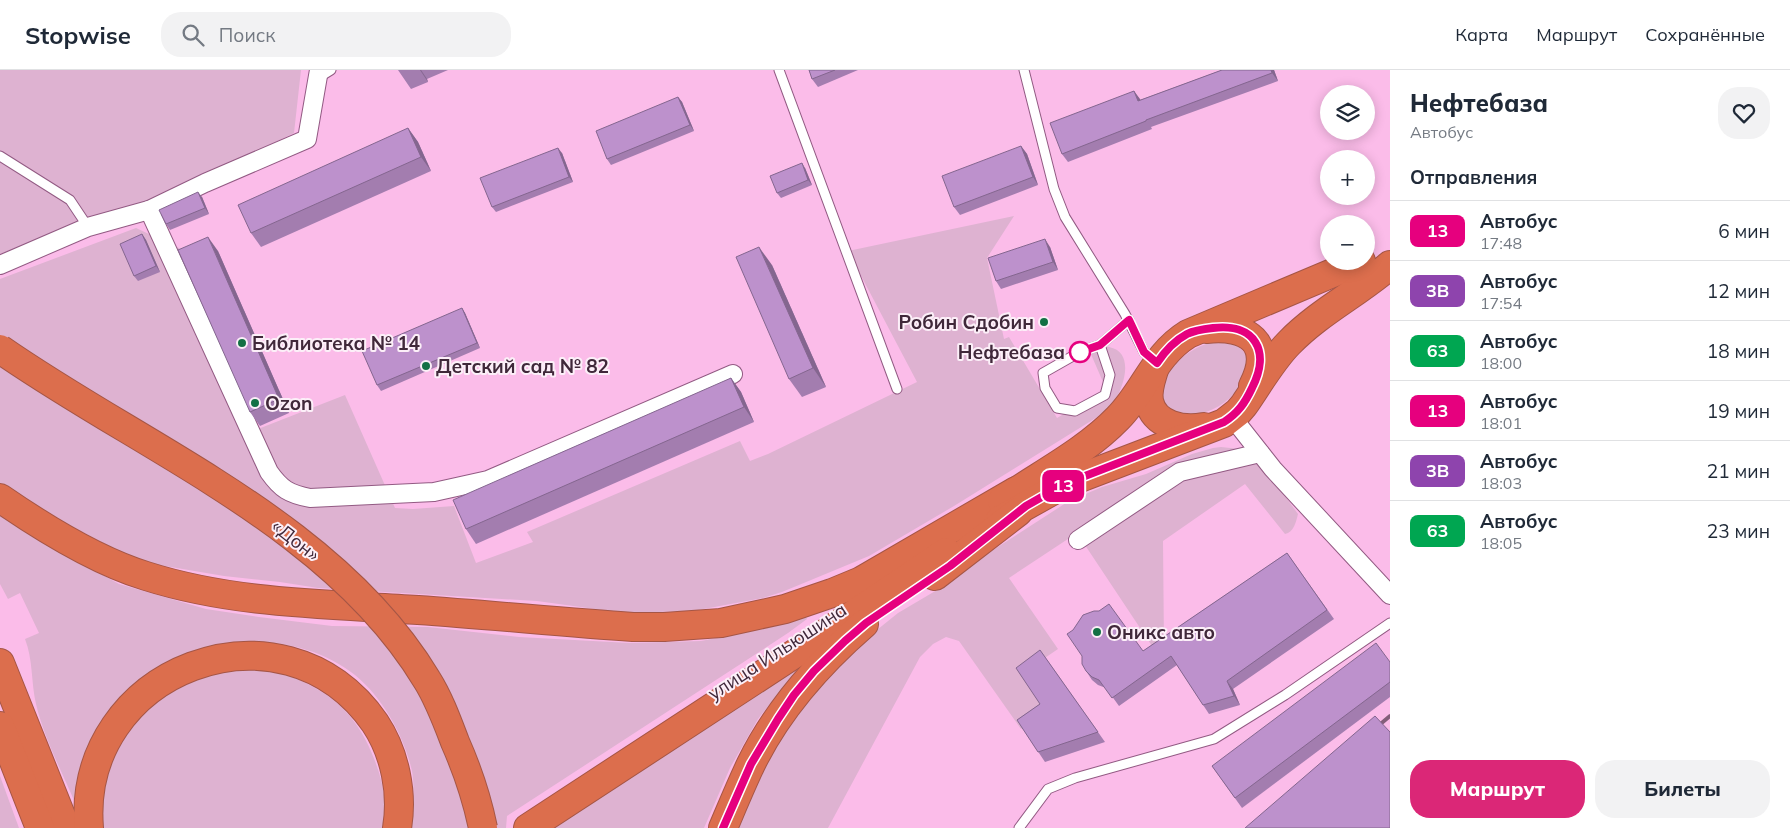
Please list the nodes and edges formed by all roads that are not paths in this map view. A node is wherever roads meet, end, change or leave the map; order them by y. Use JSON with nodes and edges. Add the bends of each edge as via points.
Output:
{"nodes":[{"id":1,"x":779,"y":70,"type":"edge"},
{"id":2,"x":1024,"y":70,"type":"edge"},
{"id":3,"x":322,"y":73,"type":"edge"},
{"id":4,"x":0,"y":156,"type":"edge"},
{"id":5,"x":148,"y":210,"type":"junction"},
{"id":6,"x":88,"y":227,"type":"junction"},
{"id":7,"x":1390,"y":246,"type":"edge"},
{"id":8,"x":1375,"y":254,"type":"edge"},
{"id":9,"x":0,"y":265,"type":"edge"},
{"id":10,"x":1390,"y":265,"type":"edge"},
{"id":11,"x":1340,"y":270,"type":"edge"},
{"id":12,"x":1129,"y":320,"type":"junction"},
{"id":13,"x":1198,"y":330,"type":"junction"},
{"id":14,"x":1100,"y":345,"type":"junction"},
{"id":15,"x":0,"y":349,"type":"edge"},
{"id":16,"x":1156,"y":366,"type":"junction"},
{"id":17,"x":733,"y":374,"type":"dead end"},
{"id":18,"x":897,"y":389,"type":"dead end"},
{"id":19,"x":1231,"y":415,"type":"junction"},
{"id":20,"x":1260,"y":452,"type":"junction"},
{"id":21,"x":1050,"y":481,"type":"junction"},
{"id":22,"x":0,"y":498,"type":"edge"},
{"id":23,"x":1021,"y":499,"type":"junction"},
{"id":24,"x":1078,"y":540,"type":"dead end"},
{"id":25,"x":1390,"y":595,"type":"edge"},
{"id":26,"x":1390,"y":623,"type":"edge"},
{"id":27,"x":0,"y":663,"type":"edge"},
{"id":28,"x":0,"y":726,"type":"edge"},
{"id":29,"x":40,"y":828,"type":"edge"},
{"id":30,"x":66,"y":828,"type":"edge"},
{"id":31,"x":89,"y":828,"type":"edge"},
{"id":32,"x":397,"y":828,"type":"edge"},
{"id":33,"x":483,"y":828,"type":"edge"},
{"id":34,"x":507,"y":828,"type":"edge"},
{"id":35,"x":528,"y":828,"type":"edge"},
{"id":36,"x":723,"y":828,"type":"edge"},
{"id":37,"x":1019,"y":828,"type":"edge"}],
"edges":[{"from":1,"to":18,"type":"lane"},
{"from":2,"to":12,"type":"lane","via":[[1054,189],[1065,217]]},
{"from":3,"to":5,"type":"street","via":[[306,139]]},
{"from":4,"to":6,"type":"lane","via":[[70,200]]},
{"from":5,"to":6,"type":"street"},
{"from":5,"to":17,"type":"street","via":[[269,472],[278,485],[293,495],[310,498],[434,492],[488,480]]},
{"from":6,"to":9,"type":"street"},
{"from":7,"to":8,"type":"highway"},
{"from":10,"to":19,"type":"highway","via":[[1289,343]]},
{"from":11,"to":13,"type":"highway"},
{"from":12,"to":14,"type":"lane"},
{"from":12,"to":16,"type":"lane","via":[[1144,352]]},
{"from":13,"to":16,"type":"highway","via":[[1178,340]]},
{"from":13,"to":19,"type":"highway","via":[[1232,328],[1242,331],[1256,343],[1260,370]]},
{"from":14,"to":14,"type":"lane","via":[[1110,375],[1105,395],[1075,410],[1057,408],[1045,388],[1043,373],[1080,352]]},
{"from":15,"to":33,"type":"highway","name":"«Дон»","bridge":true,"via":[[218,485],[284,529],[334,570],[382,619],[427,680],[466,767]]},
{"from":16,"to":19,"type":"highway","via":[[1149,401],[1159,418],[1169,424],[1196,429]]},
{"from":16,"to":21,"type":"highway","via":[[1126,409]]},
{"from":19,"to":20,"type":"street"},
{"from":19,"to":21,"type":"highway","via":[[1085,476]]},
{"from":20,"to":24,"type":"street","via":[[1180,472]]},
{"from":20,"to":25,"type":"street"},
{"from":21,"to":23,"type":"highway","name":"улица Ильюшина"},
{"from":22,"to":23,"type":"highway","via":[[45,528],[104,559],[182,586],[241,597],[320,604],[664,627],[730,621],[785,609],[832,593]]},
{"from":23,"to":34,"type":"highway","name":"улица Ильюшина","via":[[811,629]]},
{"from":23,"to":35,"type":"highway","name":"улица Ильюшина","via":[[806,646]]},
{"from":23,"to":36,"type":"highway","via":[[950,566],[866,623],[814,671],[762,743]]},
{"from":26,"to":37,"type":"lane","via":[[1214,739],[1075,778],[1048,789]]},
{"from":27,"to":30,"type":"highway"},
{"from":28,"to":29,"type":"highway"},
{"from":31,"to":32,"type":"highway","via":[[88,804],[102,752],[123,716],[139,698],[170,676],[203,662],[253,655],[289,660],[308,667],[340,687],[368,714],[381,732],[394,769],[400,810]]}]}
